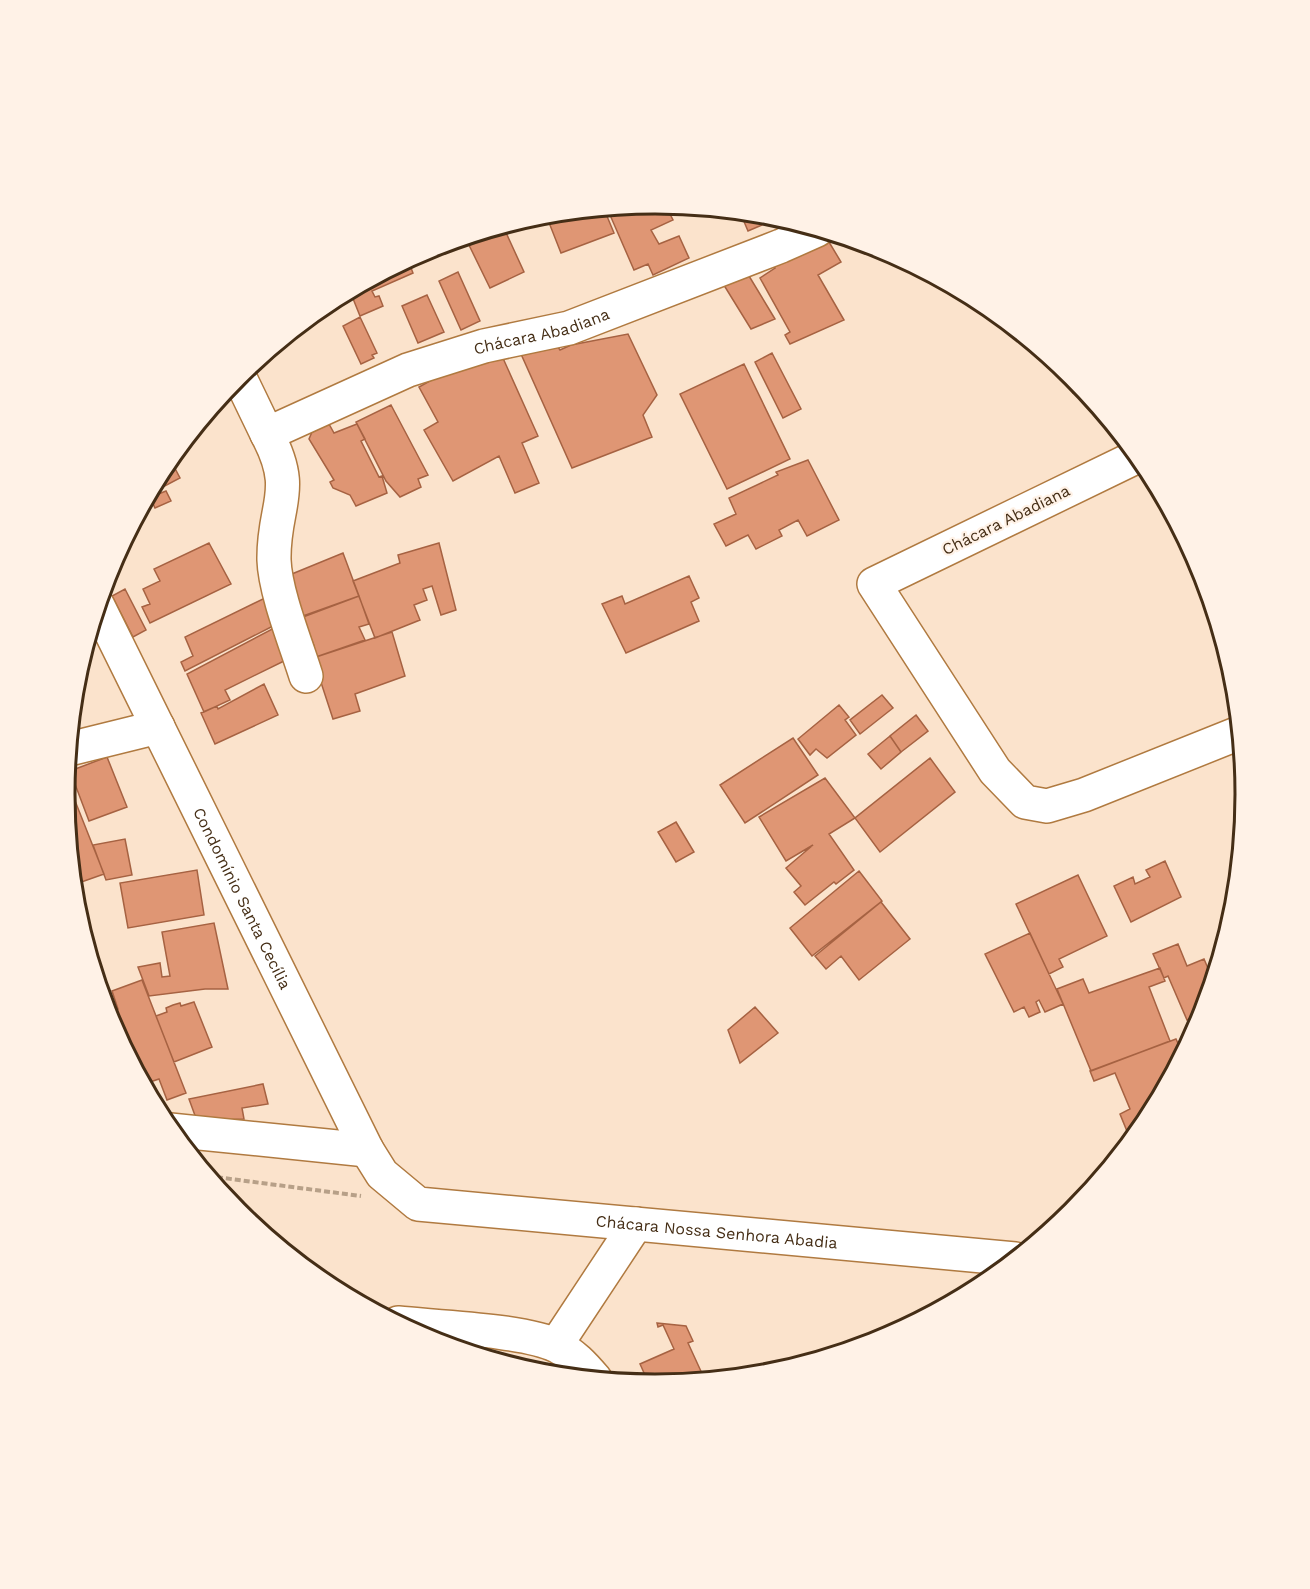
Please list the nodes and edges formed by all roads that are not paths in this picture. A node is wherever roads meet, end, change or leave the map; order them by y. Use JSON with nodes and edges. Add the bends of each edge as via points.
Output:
{"nodes":[{"id":1,"x":807,"y":235,"type":"edge"},
{"id":2,"x":244,"y":386,"type":"edge"},
{"id":3,"x":267,"y":434,"type":"junction"},
{"id":4,"x":1129,"y":460,"type":"edge"},
{"id":5,"x":103,"y":617,"type":"edge"},
{"id":6,"x":306,"y":676,"type":"dead end"},
{"id":7,"x":158,"y":727,"type":"junction"},
{"id":8,"x":1232,"y":736,"type":"edge"},
{"id":9,"x":77,"y":747,"type":"edge"},
{"id":10,"x":183,"y":1131,"type":"edge"},
{"id":11,"x":367,"y":1150,"type":"junction"},
{"id":12,"x":418,"y":1204,"type":"joint"},
{"id":13,"x":636,"y":1224,"type":"junction"},
{"id":14,"x":1004,"y":1258,"type":"edge"},
{"id":15,"x":423,"y":1326,"type":"edge"},
{"id":16,"x":556,"y":1345,"type":"junction"},
{"id":17,"x":588,"y":1371,"type":"edge"}],
"edges":[{"from":1,"to":3,"type":"street","name":"Chácara Abadiana","via":[[569,328],[484,346],[408,370]]},
{"from":2,"to":3,"type":"street"},
{"from":3,"to":6,"type":"street","via":[[284,478],[274,561]]},
{"from":4,"to":8,"type":"street","name":"Chácara Abadiana","via":[[874,584],[995,771],[1025,802],[1047,806],[1084,795]]},
{"from":5,"to":7,"type":"street"},
{"from":7,"to":9,"type":"street"},
{"from":7,"to":11,"type":"street","name":"Condomínio Santa Cecília"},
{"from":10,"to":11,"type":"street"},
{"from":11,"to":12,"type":"street","name":"Condomínio Santa Cecília","via":[[382,1174]]},
{"from":12,"to":13,"type":"street","name":"Chácara Nossa Senhora Abadia"},
{"from":13,"to":14,"type":"street","name":"Chácara Nossa Senhora Abadia"},
{"from":13,"to":16,"type":"street"},
{"from":15,"to":16,"type":"street","via":[[529,1337]]},
{"from":16,"to":17,"type":"street"}]}
